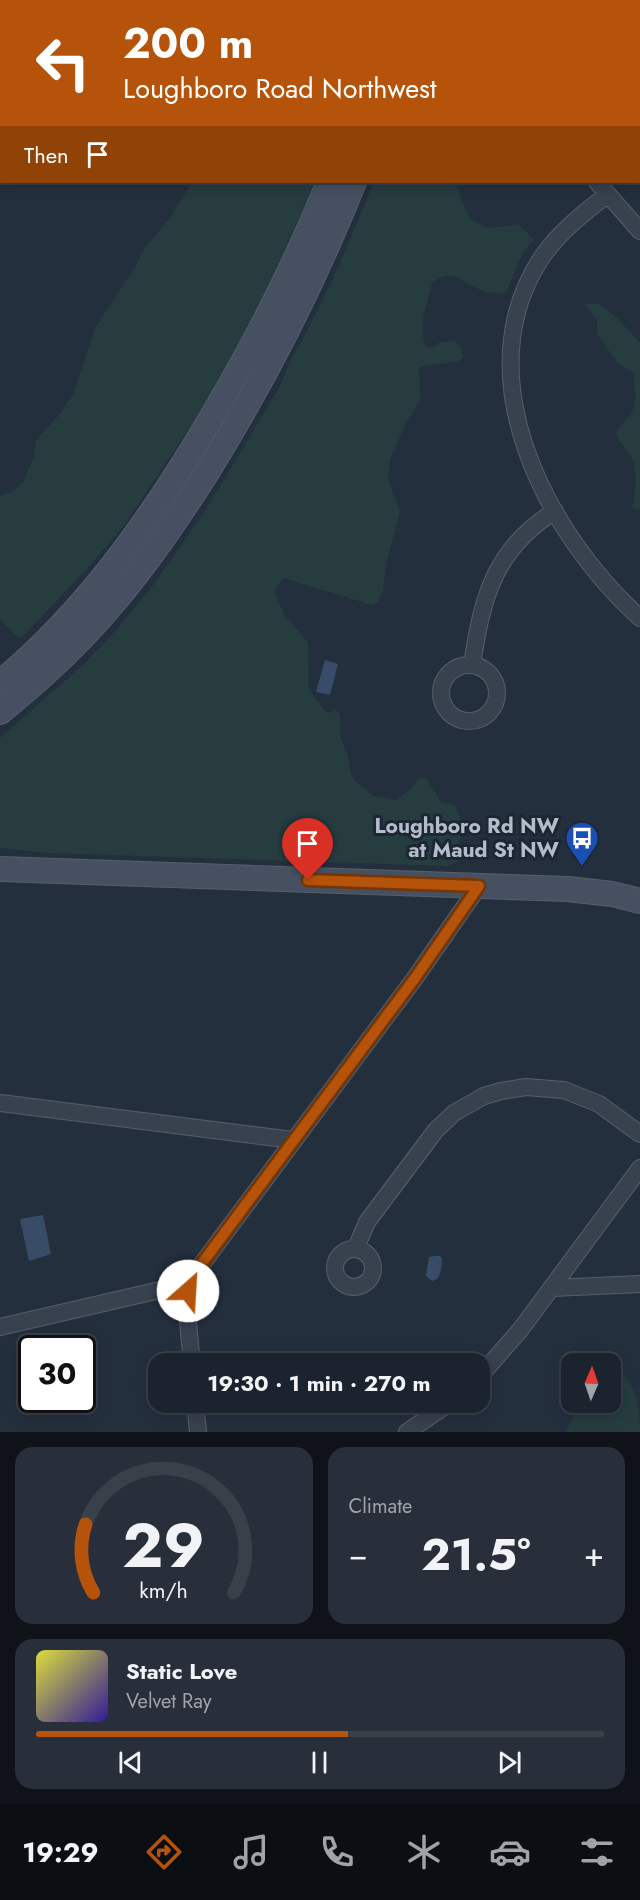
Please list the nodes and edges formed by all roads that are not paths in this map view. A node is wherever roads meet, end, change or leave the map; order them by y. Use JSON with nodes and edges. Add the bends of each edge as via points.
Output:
{"nodes":[{"id":1,"x":329,"y":183,"type":"edge"},
{"id":2,"x":354,"y":183,"type":"edge"},
{"id":3,"x":598,"y":183,"type":"edge"},
{"id":4,"x":608,"y":194,"type":"junction"},
{"id":5,"x":640,"y":231,"type":"edge"},
{"id":6,"x":555,"y":511,"type":"junction"},
{"id":7,"x":640,"y":618,"type":"edge"},
{"id":8,"x":472,"y":665,"type":"dead end"},
{"id":9,"x":5,"y":689,"type":"edge"},
{"id":10,"x":0,"y":869,"type":"edge"},
{"id":11,"x":479,"y":886,"type":"junction"},
{"id":12,"x":640,"y":901,"type":"edge"},
{"id":13,"x":0,"y":1103,"type":"edge"},
{"id":14,"x":640,"y":1134,"type":"edge"},
{"id":15,"x":294,"y":1140,"type":"junction"},
{"id":16,"x":640,"y":1168,"type":"edge"},
{"id":17,"x":356,"y":1248,"type":"dead end"},
{"id":18,"x":640,"y":1284,"type":"edge"},
{"id":19,"x":552,"y":1288,"type":"junction"},
{"id":20,"x":188,"y":1291,"type":"junction"},
{"id":21,"x":0,"y":1327,"type":"edge"},
{"id":22,"x":191,"y":1353,"type":"edge"},
{"id":23,"x":490,"y":1365,"type":"edge"},
{"id":24,"x":196,"y":1413,"type":"edge"},
{"id":25,"x":435,"y":1413,"type":"edge"},
{"id":26,"x":198,"y":1432,"type":"edge"},
{"id":27,"x":407,"y":1432,"type":"edge"}],
"edges":[{"from":1,"to":9,"type":"main road","via":[[271,312],[177,474],[96,586]]},
{"from":2,"to":9,"type":"main road","via":[[291,323],[241,416],[151,555],[114,603],[69,651]]},
{"from":3,"to":4,"type":"street"},
{"from":4,"to":5,"type":"street"},
{"from":4,"to":6,"type":"street","via":[[567,228],[546,252],[526,288],[514,326],[510,377],[516,412],[529,456]]},
{"from":6,"to":7,"type":"street","via":[[589,562]]},
{"from":6,"to":8,"type":"street","via":[[523,536],[499,568],[480,614]]},
{"from":10,"to":11,"type":"main road"},
{"from":11,"to":12,"type":"main road","via":[[590,891]]},
{"from":11,"to":15,"type":"street"},
{"from":13,"to":15,"type":"street"},
{"from":14,"to":17,"type":"street","via":[[599,1104],[564,1090],[526,1087],[484,1096],[453,1113],[436,1130],[367,1222]]},
{"from":15,"to":20,"type":"street","via":[[197,1270]]},
{"from":16,"to":19,"type":"street"},
{"from":18,"to":19,"type":"street"},
{"from":19,"to":23,"type":"street"},
{"from":20,"to":21,"type":"street","via":[[160,1290]]},
{"from":20,"to":22,"type":"street"},
{"from":24,"to":26,"type":"street"},
{"from":25,"to":27,"type":"street"}]}
